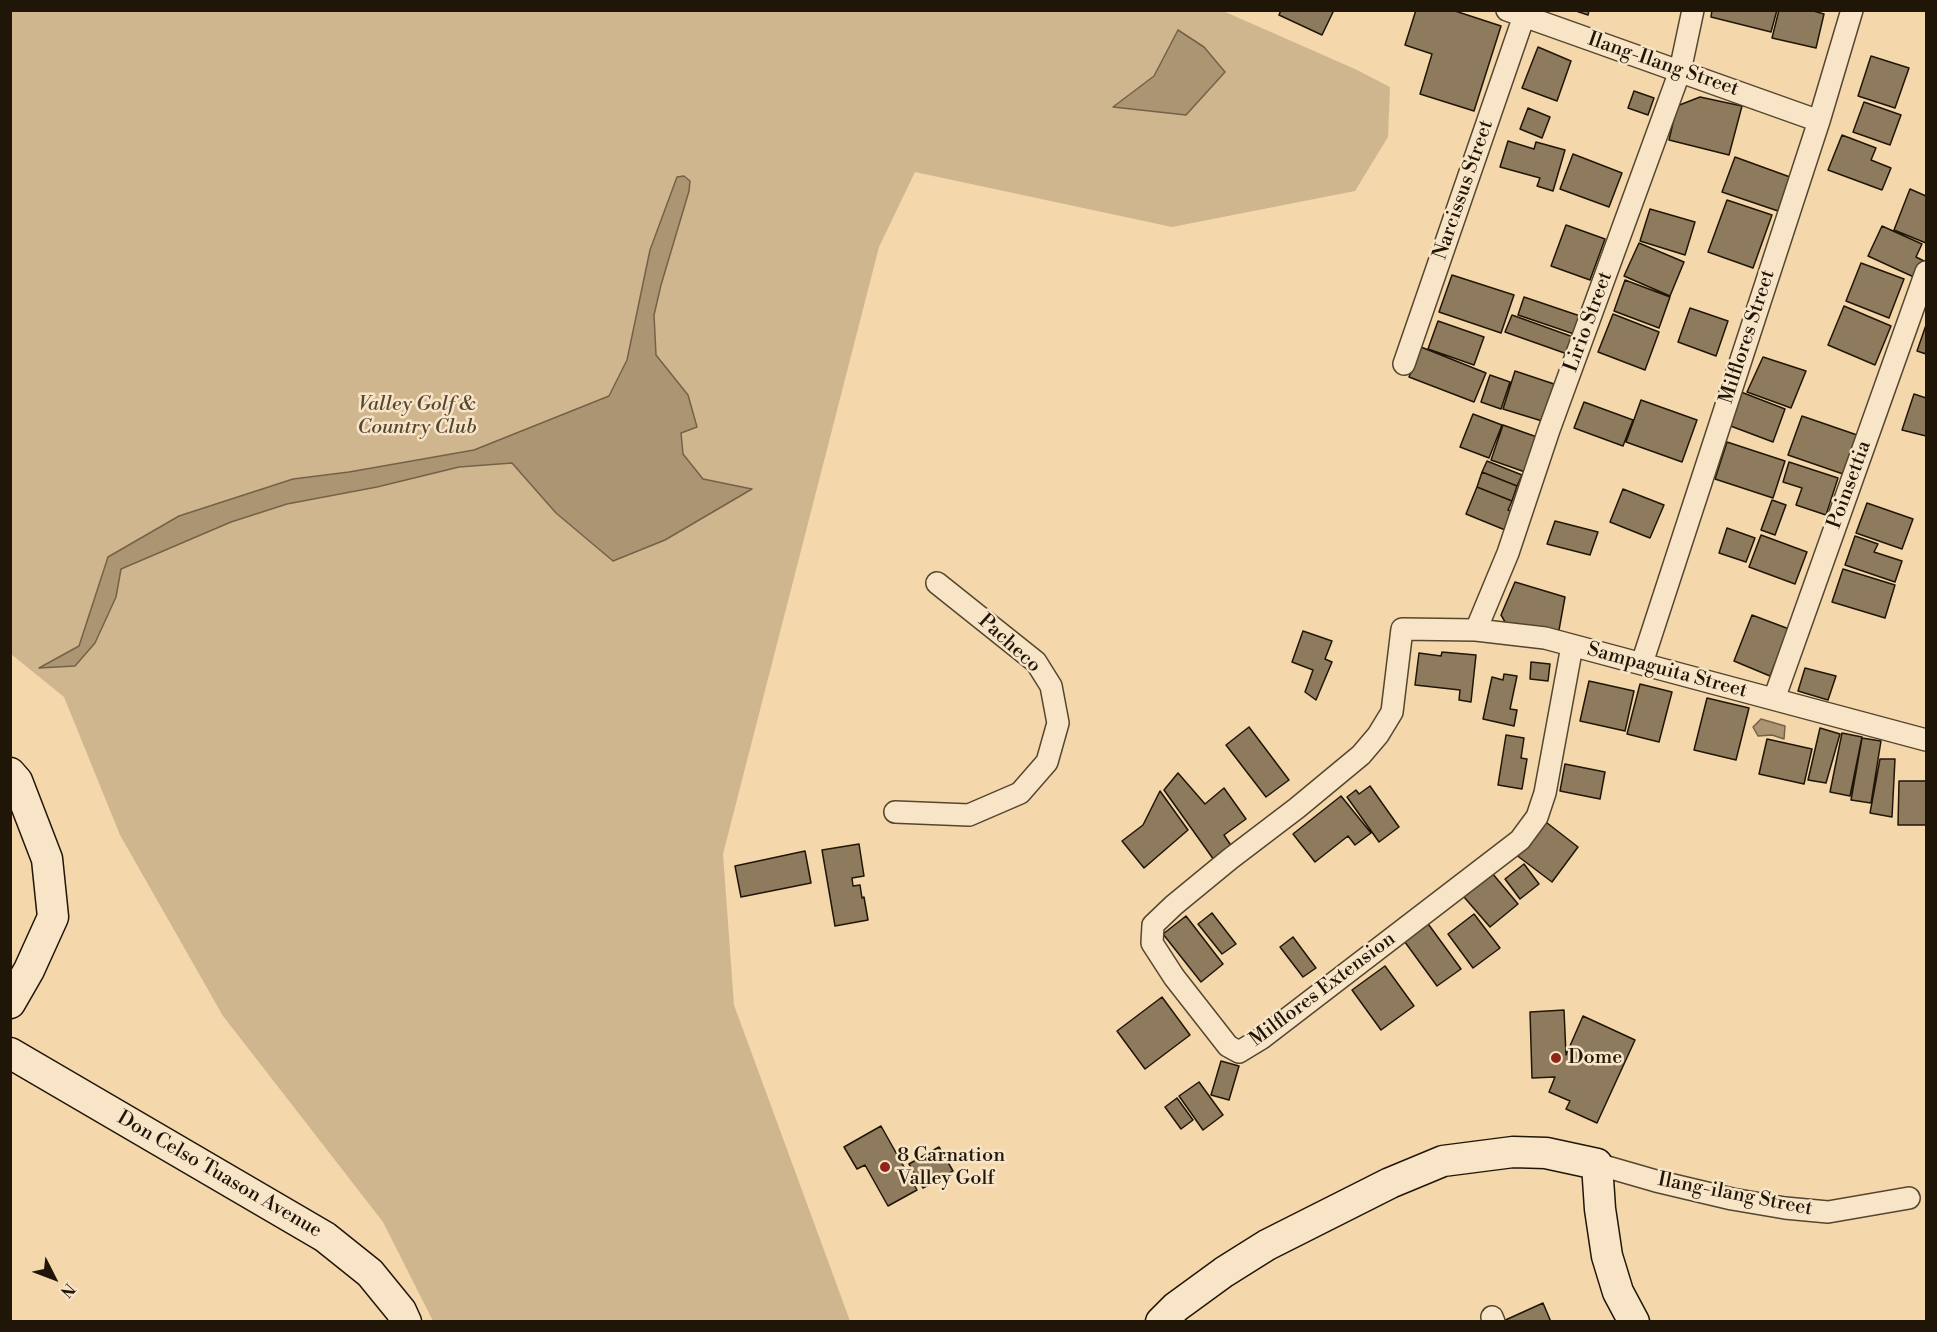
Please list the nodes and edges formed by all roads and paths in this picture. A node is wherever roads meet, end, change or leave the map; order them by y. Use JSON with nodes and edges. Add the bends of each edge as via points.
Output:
{"nodes":[{"id":1,"x":1693,"y":10,"type":"edge"},
{"id":2,"x":1852,"y":10,"type":"edge"},
{"id":3,"x":1516,"y":13,"type":"edge"},
{"id":4,"x":1680,"y":71,"type":"junction"},
{"id":5,"x":1819,"y":121,"type":"junction"},
{"id":6,"x":1926,"y":272,"type":"edge"},
{"id":7,"x":1404,"y":364,"type":"dead end"},
{"id":8,"x":937,"y":584,"type":"dead end"},
{"id":9,"x":1402,"y":629,"type":"joint"},
{"id":10,"x":1476,"y":630,"type":"junction"},
{"id":11,"x":1572,"y":646,"type":"junction"},
{"id":12,"x":1642,"y":663,"type":"junction"},
{"id":13,"x":1774,"y":699,"type":"junction"},
{"id":14,"x":1925,"y":737,"type":"edge"},
{"id":15,"x":10,"y":773,"type":"edge"},
{"id":16,"x":895,"y":812,"type":"dead end"},
{"id":17,"x":10,"y":1003,"type":"edge"},
{"id":18,"x":10,"y":1053,"type":"edge"},
{"id":19,"x":1598,"y":1164,"type":"junction"},
{"id":20,"x":1909,"y":1198,"type":"dead end"},
{"id":21,"x":406,"y":1322,"type":"edge"},
{"id":22,"x":1161,"y":1322,"type":"edge"},
{"id":23,"x":1634,"y":1322,"type":"edge"}],
"edges":[{"from":1,"to":4,"type":"street","name":"Lirio Street"},
{"from":2,"to":5,"type":"street","name":"Milflores Street"},
{"from":3,"to":4,"type":"street","name":"Ilang-Ilang Street"},
{"from":3,"to":7,"type":"street","name":"Narcissus Street"},
{"from":4,"to":5,"type":"street","name":"Ilang-Ilang Street"},
{"from":4,"to":10,"type":"street","name":"Lirio Street","via":[[1508,553]]},
{"from":5,"to":12,"type":"street","name":"Milflores Street"},
{"from":6,"to":13,"type":"street","name":"Poinsettia"},
{"from":8,"to":16,"type":"street","name":"Pacheco","via":[[1036,662],[1051,686],[1058,723],[1047,762],[1020,793],[969,814]]},
{"from":9,"to":10,"type":"street","name":"Sampaguita Street"},
{"from":9,"to":11,"type":"street","name":"Milflores Extension","via":[[1392,712],[1378,735],[1361,755],[1153,925],[1152,943],[1174,977],[1228,1046],[1239,1052],[1520,840],[1537,817],[1545,793]]},
{"from":10,"to":11,"type":"street","name":"Sampaguita Street","via":[[1545,638]]},
{"from":11,"to":12,"type":"street","name":"Sampaguita Street"},
{"from":12,"to":13,"type":"street","name":"Sampaguita Street"},
{"from":13,"to":14,"type":"street","name":"Sampaguita Street"},
{"from":15,"to":17,"type":"street","via":[[47,859],[53,917]]},
{"from":18,"to":21,"type":"street","name":"Don Celso Tuason Avenue","via":[[325,1237],[370,1273]]},
{"from":19,"to":20,"type":"street","name":"Ilang-ilang Street","via":[[1656,1182],[1785,1208],[1828,1212]]},
{"from":19,"to":22,"type":"street","via":[[1546,1153],[1513,1152],[1443,1161],[1418,1170],[1267,1245],[1224,1272]]},
{"from":19,"to":23,"type":"street","via":[[1607,1256],[1618,1292]]}]}
